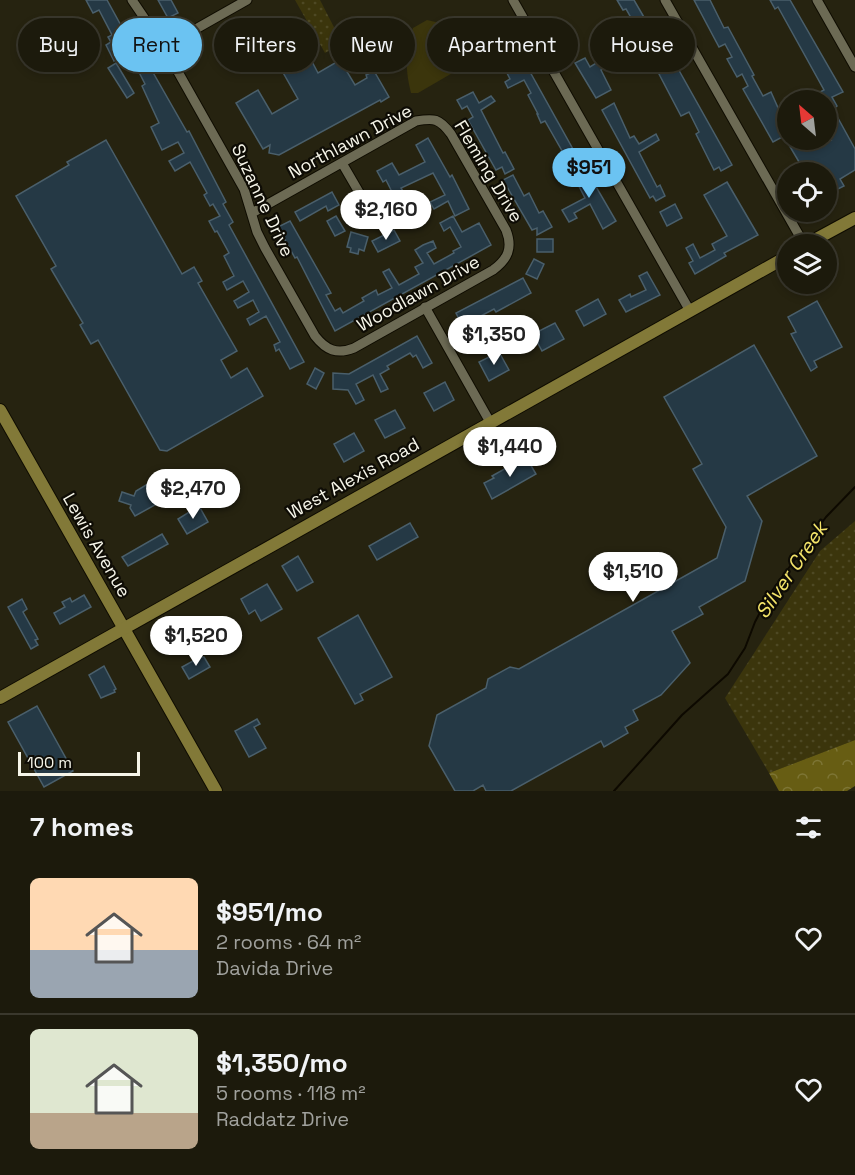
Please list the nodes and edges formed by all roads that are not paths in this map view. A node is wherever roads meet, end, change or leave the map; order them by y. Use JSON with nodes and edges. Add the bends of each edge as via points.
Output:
{"nodes":[{"id":1,"x":132,"y":0,"type":"edge"},
{"id":2,"x":247,"y":0,"type":"edge"},
{"id":3,"x":513,"y":0,"type":"edge"},
{"id":4,"x":665,"y":0,"type":"edge"},
{"id":5,"x":817,"y":0,"type":"edge"},
{"id":6,"x":144,"y":18,"type":"edge"},
{"id":7,"x":202,"y":25,"type":"edge"},
{"id":8,"x":855,"y":67,"type":"edge"},
{"id":9,"x":178,"y":72,"type":"edge"},
{"id":10,"x":432,"y":118,"type":"joint"},
{"id":11,"x":342,"y":163,"type":"junction"},
{"id":12,"x":367,"y":206,"type":"dead end"},
{"id":13,"x":252,"y":213,"type":"junction"},
{"id":14,"x":855,"y":218,"type":"edge"},
{"id":15,"x":800,"y":234,"type":"edge"},
{"id":16,"x":825,"y":234,"type":"edge"},
{"id":17,"x":510,"y":247,"type":"joint"},
{"id":18,"x":777,"y":262,"type":"edge"},
{"id":19,"x":425,"y":307,"type":"junction"},
{"id":20,"x":690,"y":311,"type":"junction"},
{"id":21,"x":330,"y":350,"type":"joint"},
{"id":22,"x":0,"y":410,"type":"edge"},
{"id":23,"x":490,"y":422,"type":"junction"},
{"id":24,"x":124,"y":628,"type":"junction"},
{"id":25,"x":0,"y":698,"type":"edge"},
{"id":26,"x":216,"y":791,"type":"edge"}],
"edges":[{"from":1,"to":6,"type":"street","name":"Suzanne Drive"},
{"from":2,"to":7,"type":"street"},
{"from":3,"to":20,"type":"street"},
{"from":4,"to":15,"type":"street"},
{"from":5,"to":8,"type":"street"},
{"from":9,"to":13,"type":"street","name":"Suzanne Drive","via":[[244,189]]},
{"from":10,"to":11,"type":"street","name":"Northlawn Drive","via":[[416,121]]},
{"from":10,"to":17,"type":"street","name":"Fleming Drive","via":[[451,134],[506,230]]},
{"from":11,"to":12,"type":"street"},
{"from":11,"to":13,"type":"street","name":"Northlawn Drive"},
{"from":13,"to":21,"type":"street","name":"Suzanne Drive","via":[[264,248],[315,336]]},
{"from":14,"to":16,"type":"main road"},
{"from":17,"to":19,"type":"street","name":"Woodlawn Drive","via":[[503,263]]},
{"from":18,"to":20,"type":"main road","name":"West Alexis Road"},
{"from":19,"to":21,"type":"street","name":"Woodlawn Drive","via":[[354,348],[345,352]]},
{"from":19,"to":23,"type":"street"},
{"from":20,"to":23,"type":"main road","name":"West Alexis Road"},
{"from":22,"to":24,"type":"main road","name":"Lewis Avenue"},
{"from":23,"to":24,"type":"main road","name":"West Alexis Road"},
{"from":24,"to":25,"type":"main road","name":"West Alexis Road"},
{"from":24,"to":26,"type":"main road","name":"Lewis Avenue"}]}
